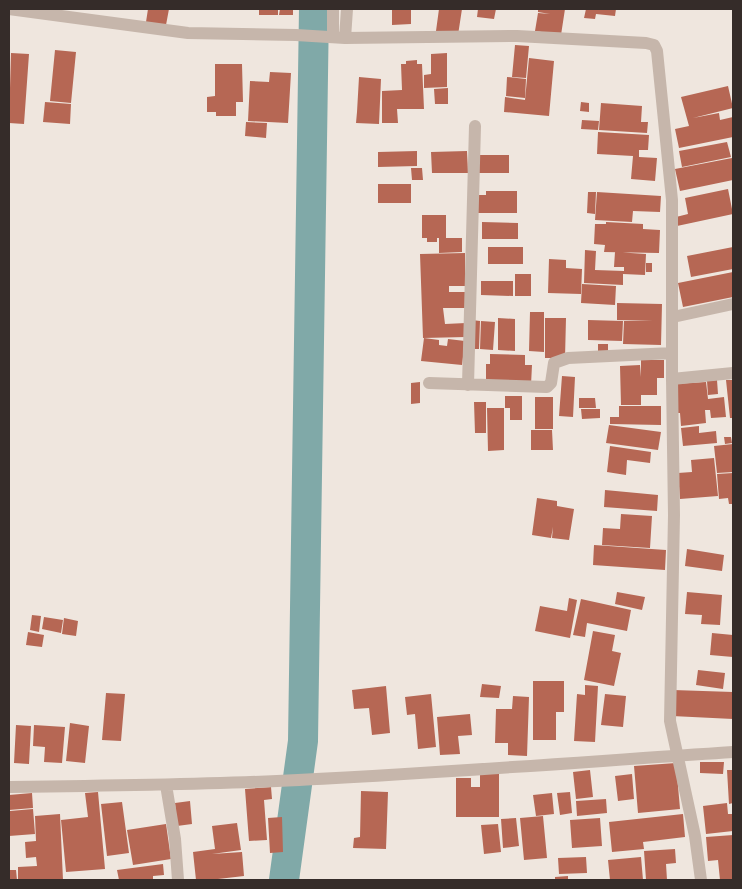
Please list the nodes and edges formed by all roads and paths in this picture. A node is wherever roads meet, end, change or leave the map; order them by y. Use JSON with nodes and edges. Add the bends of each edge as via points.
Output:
{"nodes":[{"id":1,"x":9,"y":9,"type":"edge"},
{"id":2,"x":333,"y":9,"type":"edge"},
{"id":3,"x":347,"y":9,"type":"edge"},
{"id":4,"x":43,"y":12,"type":"edge"},
{"id":5,"x":333,"y":37,"type":"junction"},
{"id":6,"x":474,"y":126,"type":"dead end"},
{"id":7,"x":733,"y":304,"type":"edge"},
{"id":8,"x":673,"y":317,"type":"junction"},
{"id":9,"x":672,"y":354,"type":"junction"},
{"id":10,"x":733,"y":373,"type":"edge"},
{"id":11,"x":672,"y":379,"type":"junction"},
{"id":12,"x":429,"y":383,"type":"dead end"},
{"id":13,"x":468,"y":385,"type":"junction"},
{"id":14,"x":733,"y":752,"type":"edge"},
{"id":15,"x":678,"y":755,"type":"junction"},
{"id":16,"x":166,"y":785,"type":"junction"},
{"id":17,"x":9,"y":787,"type":"edge"},
{"id":18,"x":178,"y":880,"type":"edge"},
{"id":19,"x":701,"y":880,"type":"edge"}],
"edges":[{"from":1,"to":4,"type":"street"},
{"from":2,"to":5,"type":"street"},
{"from":3,"to":5,"type":"street"},
{"from":4,"to":5,"type":"street","via":[[188,33]]},
{"from":5,"to":8,"type":"street","via":[[517,36],[654,44],[672,200]]},
{"from":6,"to":13,"type":"street"},
{"from":7,"to":8,"type":"street"},
{"from":8,"to":9,"type":"street"},
{"from":9,"to":11,"type":"street"},
{"from":9,"to":13,"type":"street","via":[[568,358],[554,363],[551,383],[547,387]]},
{"from":10,"to":11,"type":"street"},
{"from":11,"to":15,"type":"street","via":[[674,515],[670,721]]},
{"from":12,"to":13,"type":"street"},
{"from":14,"to":15,"type":"street"},
{"from":15,"to":16,"type":"street","via":[[321,779]]},
{"from":15,"to":19,"type":"street"},
{"from":16,"to":17,"type":"street"},
{"from":16,"to":18,"type":"street"}]}
